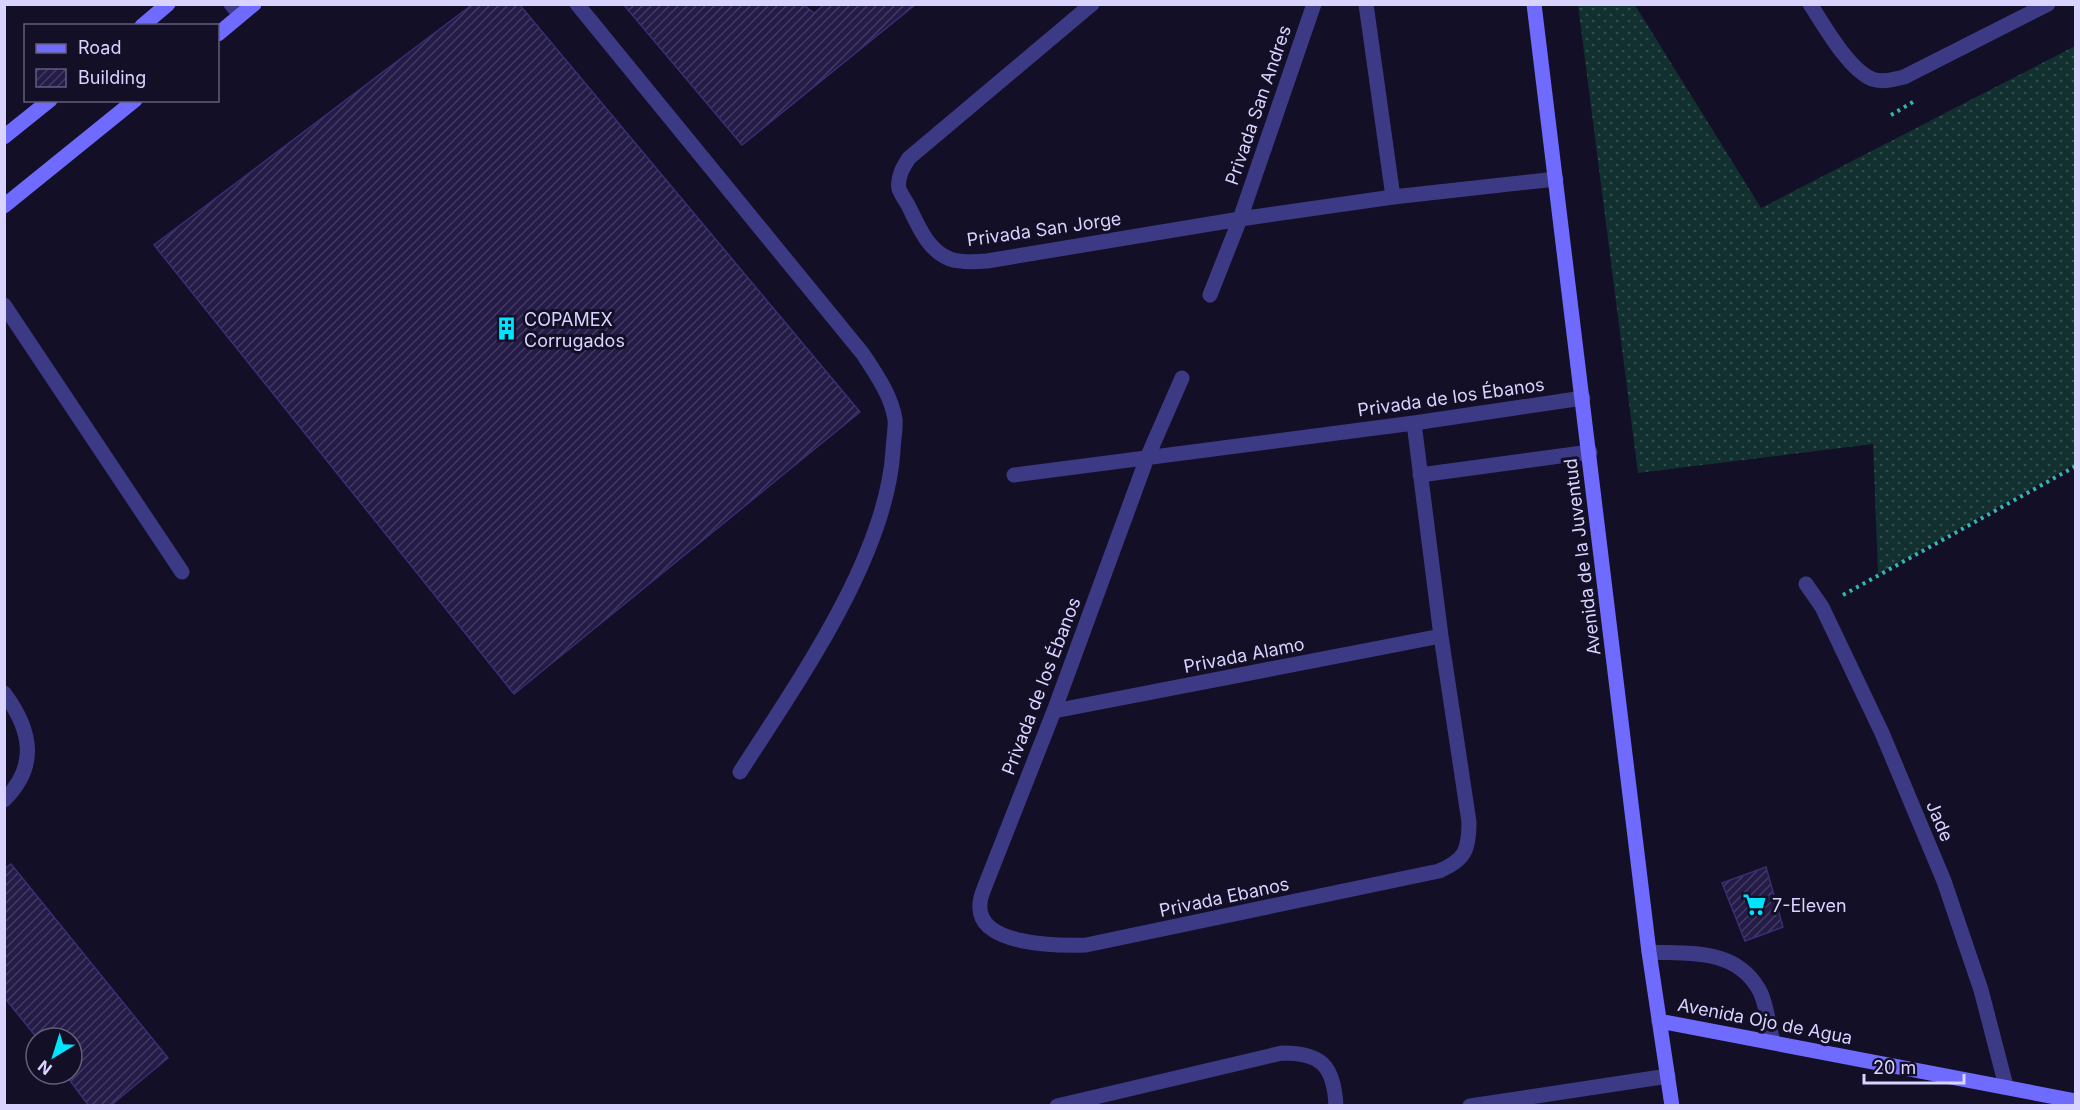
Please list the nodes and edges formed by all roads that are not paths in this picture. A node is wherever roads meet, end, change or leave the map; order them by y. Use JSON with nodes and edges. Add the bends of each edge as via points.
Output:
{"nodes":[{"id":1,"x":168,"y":4,"type":"edge"},
{"id":2,"x":254,"y":4,"type":"edge"},
{"id":3,"x":577,"y":4,"type":"edge"},
{"id":4,"x":1092,"y":4,"type":"edge"},
{"id":5,"x":1314,"y":4,"type":"edge"},
{"id":6,"x":1366,"y":4,"type":"edge"},
{"id":7,"x":1534,"y":4,"type":"edge"},
{"id":8,"x":1810,"y":4,"type":"edge"},
{"id":9,"x":2048,"y":4,"type":"edge"},
{"id":10,"x":236,"y":10,"type":"edge"},
{"id":11,"x":144,"y":24,"type":"edge"},
{"id":12,"x":219,"y":33,"type":"edge"},
{"id":13,"x":48,"y":102,"type":"edge"},
{"id":14,"x":133,"y":102,"type":"edge"},
{"id":15,"x":4,"y":137,"type":"edge"},
{"id":16,"x":1556,"y":179,"type":"junction"},
{"id":17,"x":1393,"y":197,"type":"junction"},
{"id":18,"x":4,"y":206,"type":"edge"},
{"id":19,"x":1240,"y":219,"type":"junction"},
{"id":20,"x":1210,"y":295,"type":"dead end"},
{"id":21,"x":4,"y":305,"type":"edge"},
{"id":22,"x":1182,"y":378,"type":"dead end"},
{"id":23,"x":1583,"y":398,"type":"junction"},
{"id":24,"x":1414,"y":423,"type":"junction"},
{"id":25,"x":1590,"y":452,"type":"junction"},
{"id":26,"x":1147,"y":458,"type":"junction"},
{"id":27,"x":1014,"y":475,"type":"dead end"},
{"id":28,"x":1420,"y":475,"type":"junction"},
{"id":29,"x":182,"y":572,"type":"dead end"},
{"id":30,"x":1806,"y":584,"type":"dead end"},
{"id":31,"x":1441,"y":636,"type":"junction"},
{"id":32,"x":4,"y":693,"type":"edge"},
{"id":33,"x":1054,"y":711,"type":"junction"},
{"id":34,"x":740,"y":772,"type":"dead end"},
{"id":35,"x":4,"y":800,"type":"edge"},
{"id":36,"x":988,"y":927,"type":"joint"},
{"id":37,"x":1649,"y":952,"type":"junction"},
{"id":38,"x":1659,"y":1021,"type":"junction"},
{"id":39,"x":1773,"y":1041,"type":"junction"},
{"id":40,"x":1668,"y":1076,"type":"junction"},
{"id":41,"x":2006,"y":1086,"type":"junction"},
{"id":42,"x":2076,"y":1101,"type":"edge"},
{"id":43,"x":1057,"y":1106,"type":"edge"},
{"id":44,"x":1336,"y":1106,"type":"edge"},
{"id":45,"x":1470,"y":1106,"type":"edge"},
{"id":46,"x":1672,"y":1106,"type":"edge"}],
"edges":[{"from":1,"to":11,"type":"street"},
{"from":2,"to":10,"type":"street"},
{"from":3,"to":34,"type":"street","via":[[863,354],[883,385],[895,420],[892,469],[879,518],[849,592]]},
{"from":4,"to":19,"type":"street","name":"Privada San Jorge","via":[[902,168],[899,189],[925,239],[951,259],[987,261]]},
{"from":5,"to":19,"type":"street","name":"Privada San Andres"},
{"from":6,"to":17,"type":"street"},
{"from":7,"to":16,"type":"street","name":"Avenida de la Juventud"},
{"from":8,"to":9,"type":"street","via":[[1857,68],[1872,78],[1888,81],[1904,77]]},
{"from":10,"to":12,"type":"street"},
{"from":13,"to":15,"type":"street"},
{"from":14,"to":18,"type":"street"},
{"from":16,"to":17,"type":"street","name":"Privada San Jorge"},
{"from":16,"to":23,"type":"street","name":"Avenida de la Juventud"},
{"from":17,"to":19,"type":"street","name":"Privada San Jorge"},
{"from":19,"to":20,"type":"street"},
{"from":21,"to":29,"type":"street"},
{"from":22,"to":26,"type":"street","name":"Privada de los Ébanos"},
{"from":23,"to":24,"type":"street","name":"Privada de los Ébanos"},
{"from":23,"to":25,"type":"street","name":"Avenida de la Juventud"},
{"from":24,"to":26,"type":"street","name":"Privada de los Ébanos"},
{"from":24,"to":28,"type":"street"},
{"from":25,"to":28,"type":"street"},
{"from":25,"to":37,"type":"street","name":"Avenida de la Juventud"},
{"from":26,"to":27,"type":"street","name":"Privada de los Ébanos"},
{"from":26,"to":33,"type":"street","name":"Privada de los Ébanos"},
{"from":28,"to":31,"type":"street"},
{"from":30,"to":41,"type":"street","name":"Jade","via":[[1822,607],[1882,733],[1944,881],[1981,990]]},
{"from":31,"to":33,"type":"street","name":"Privada Alamo"},
{"from":31,"to":36,"type":"street","name":"Privada Ebanos","via":[[1469,822],[1464,855],[1452,865],[1086,945],[1026,942]]},
{"from":32,"to":35,"type":"street","via":[[26,731],[29,749],[18,782]]},
{"from":33,"to":36,"type":"street","name":"Privada de los Ébanos","via":[[979,904]]},
{"from":37,"to":38,"type":"street","name":"Avenida de la Juventud"},
{"from":37,"to":39,"type":"street","via":[[1712,956],[1736,965],[1759,989]]},
{"from":38,"to":39,"type":"street","name":"Avenida Ojo de Agua"},
{"from":38,"to":40,"type":"street","name":"Avenida de la Juventud"},
{"from":39,"to":41,"type":"street","name":"Avenida Ojo de Agua"},
{"from":40,"to":45,"type":"street"},
{"from":40,"to":46,"type":"street","name":"Avenida de la Juventud"},
{"from":41,"to":42,"type":"street","name":"Avenida Ojo de Agua"},
{"from":43,"to":44,"type":"street","via":[[1282,1053],[1302,1053],[1325,1065],[1332,1077]]}]}
